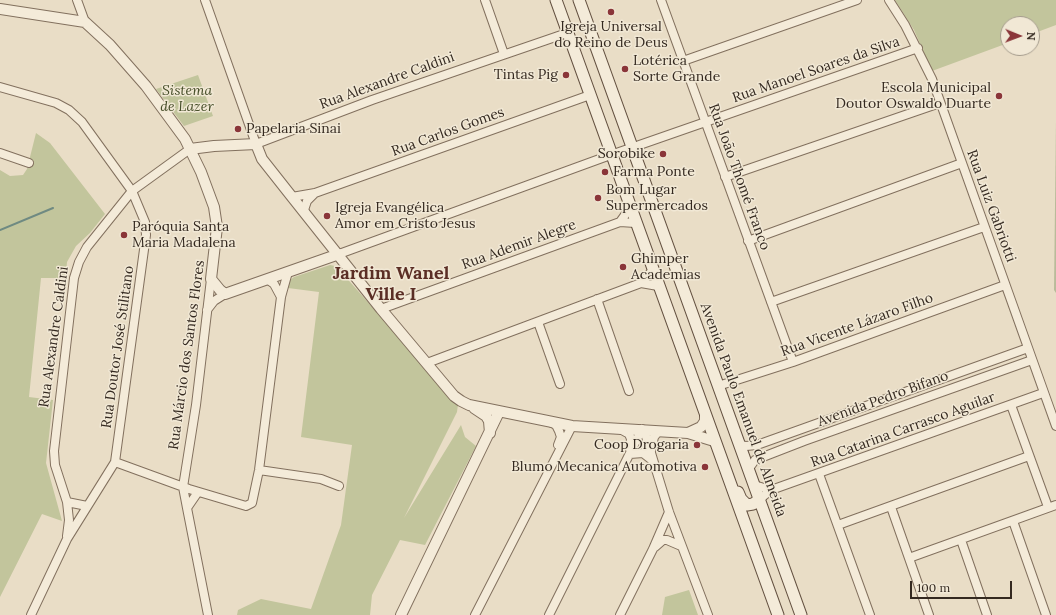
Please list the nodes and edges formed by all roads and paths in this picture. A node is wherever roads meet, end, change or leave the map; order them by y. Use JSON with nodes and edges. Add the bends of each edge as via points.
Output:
{"nodes":[{"id":1,"x":77,"y":0,"type":"edge"},
{"id":2,"x":205,"y":0,"type":"edge"},
{"id":3,"x":485,"y":0,"type":"edge"},
{"id":4,"x":556,"y":0,"type":"edge"},
{"id":5,"x":578,"y":0,"type":"edge"},
{"id":6,"x":661,"y":0,"type":"edge"},
{"id":7,"x":857,"y":0,"type":"edge"},
{"id":8,"x":889,"y":0,"type":"edge"},
{"id":9,"x":0,"y":9,"type":"edge"},
{"id":10,"x":85,"y":22,"type":"junction"},
{"id":11,"x":567,"y":33,"type":"junction"},
{"id":12,"x":918,"y":48,"type":"junction"},
{"id":13,"x":504,"y":54,"type":"junction"},
{"id":14,"x":683,"y":61,"type":"junction"},
{"id":15,"x":0,"y":87,"type":"edge"},
{"id":16,"x":590,"y":95,"type":"junction"},
{"id":17,"x":940,"y":103,"type":"junction"},
{"id":18,"x":705,"y":122,"type":"junction"},
{"id":19,"x":256,"y":144,"type":"junction"},
{"id":20,"x":214,"y":146,"type":"junction"},
{"id":21,"x":632,"y":147,"type":"junction"},
{"id":22,"x":190,"y":149,"type":"junction"},
{"id":23,"x":0,"y":154,"type":"edge"},
{"id":24,"x":611,"y":154,"type":"junction"},
{"id":25,"x":29,"y":163,"type":"dead end"},
{"id":26,"x":962,"y":164,"type":"junction"},
{"id":27,"x":201,"y":172,"type":"junction"},
{"id":28,"x":725,"y":177,"type":"junction"},
{"id":29,"x":132,"y":190,"type":"junction"},
{"id":30,"x":315,"y":193,"type":"junction"},
{"id":31,"x":292,"y":197,"type":"junction"},
{"id":32,"x":630,"y":208,"type":"junction"},
{"id":33,"x":306,"y":214,"type":"junction"},
{"id":34,"x":620,"y":222,"type":"junction"},
{"id":35,"x":635,"y":223,"type":"junction"},
{"id":36,"x":984,"y":227,"type":"junction"},
{"id":37,"x":326,"y":239,"type":"junction"},
{"id":38,"x":748,"y":241,"type":"junction"},
{"id":39,"x":354,"y":248,"type":"junction"},
{"id":40,"x":339,"y":254,"type":"junction"},
{"id":41,"x":316,"y":262,"type":"junction"},
{"id":42,"x":653,"y":270,"type":"junction"},
{"id":43,"x":352,"y":271,"type":"junction"},
{"id":44,"x":288,"y":272,"type":"junction"},
{"id":45,"x":211,"y":279,"type":"junction"},
{"id":46,"x":267,"y":279,"type":"junction"},
{"id":47,"x":641,"y":283,"type":"junction"},
{"id":48,"x":1005,"y":285,"type":"junction"},
{"id":49,"x":658,"y":286,"type":"junction"},
{"id":50,"x":225,"y":294,"type":"junction"},
{"id":51,"x":281,"y":297,"type":"junction"},
{"id":52,"x":597,"y":299,"type":"junction"},
{"id":53,"x":771,"y":302,"type":"junction"},
{"id":54,"x":381,"y":308,"type":"junction"},
{"id":55,"x":207,"y":310,"type":"junction"},
{"id":56,"x":538,"y":322,"type":"junction"},
{"id":57,"x":1028,"y":348,"type":"junction"},
{"id":58,"x":1032,"y":360,"type":"junction"},
{"id":59,"x":793,"y":362,"type":"junction"},
{"id":60,"x":427,"y":363,"type":"junction"},
{"id":61,"x":560,"y":384,"type":"dead end"},
{"id":62,"x":718,"y":386,"type":"junction"},
{"id":63,"x":629,"y":391,"type":"dead end"},
{"id":64,"x":1043,"y":393,"type":"junction"},
{"id":65,"x":469,"y":405,"type":"junction"},
{"id":66,"x":1010,"y":405,"type":"junction"},
{"id":67,"x":499,"y":412,"type":"junction"},
{"id":68,"x":705,"y":416,"type":"junction"},
{"id":69,"x":550,"y":422,"type":"junction"},
{"id":70,"x":567,"y":425,"type":"junction"},
{"id":71,"x":1056,"y":426,"type":"edge"},
{"id":72,"x":618,"y":428,"type":"junction"},
{"id":73,"x":800,"y":429,"type":"junction"},
{"id":74,"x":643,"y":430,"type":"junction"},
{"id":75,"x":664,"y":431,"type":"junction"},
{"id":76,"x":490,"y":433,"type":"junction"},
{"id":77,"x":688,"y":433,"type":"junction"},
{"id":78,"x":561,"y":437,"type":"junction"},
{"id":79,"x":714,"y":441,"type":"junction"},
{"id":80,"x":804,"y":441,"type":"junction"},
{"id":81,"x":739,"y":444,"type":"junction"},
{"id":82,"x":630,"y":454,"type":"junction"},
{"id":83,"x":719,"y":454,"type":"junction"},
{"id":84,"x":555,"y":456,"type":"junction"},
{"id":85,"x":1029,"y":456,"type":"junction"},
{"id":86,"x":652,"y":460,"type":"junction"},
{"id":87,"x":115,"y":462,"type":"junction"},
{"id":88,"x":259,"y":470,"type":"junction"},
{"id":89,"x":748,"y":470,"type":"junction"},
{"id":90,"x":820,"y":474,"type":"junction"},
{"id":91,"x":754,"y":485,"type":"junction"},
{"id":92,"x":339,"y":486,"type":"dead end"},
{"id":93,"x":183,"y":487,"type":"junction"},
{"id":94,"x":771,"y":490,"type":"junction"},
{"id":95,"x":198,"y":492,"type":"junction"},
{"id":96,"x":760,"y":499,"type":"junction"},
{"id":97,"x":67,"y":502,"type":"junction"},
{"id":98,"x":87,"y":506,"type":"junction"},
{"id":99,"x":1052,"y":506,"type":"edge"},
{"id":100,"x":891,"y":507,"type":"junction"},
{"id":101,"x":188,"y":508,"type":"junction"},
{"id":102,"x":669,"y":512,"type":"junction"},
{"id":103,"x":1013,"y":521,"type":"junction"},
{"id":104,"x":838,"y":525,"type":"junction"},
{"id":105,"x":663,"y":526,"type":"junction"},
{"id":106,"x":675,"y":529,"type":"junction"},
{"id":107,"x":67,"y":539,"type":"junction"},
{"id":108,"x":663,"y":540,"type":"junction"},
{"id":109,"x":961,"y":540,"type":"junction"},
{"id":110,"x":681,"y":546,"type":"junction"},
{"id":111,"x":653,"y":549,"type":"junction"},
{"id":112,"x":909,"y":558,"type":"junction"},
{"id":113,"x":31,"y":615,"type":"edge"},
{"id":114,"x":208,"y":615,"type":"edge"},
{"id":115,"x":401,"y":615,"type":"edge"},
{"id":116,"x":476,"y":615,"type":"edge"},
{"id":117,"x":549,"y":615,"type":"edge"},
{"id":118,"x":620,"y":615,"type":"edge"},
{"id":119,"x":708,"y":615,"type":"edge"},
{"id":120,"x":778,"y":615,"type":"edge"},
{"id":121,"x":801,"y":615,"type":"edge"},
{"id":122,"x":870,"y":615,"type":"edge"},
{"id":123,"x":929,"y":615,"type":"edge"},
{"id":124,"x":987,"y":615,"type":"edge"},
{"id":125,"x":1046,"y":615,"type":"edge"}],
"edges":[{"from":1,"to":10,"type":"street"},
{"from":2,"to":19,"type":"street"},
{"from":3,"to":13,"type":"street"},
{"from":4,"to":11,"type":"main road"},
{"from":5,"to":21,"type":"main road","name":"Avenida Paulo Emanuel de Almeida"},
{"from":6,"to":14,"type":"street","name":"Rua João Thomé Franco"},
{"from":7,"to":14,"type":"street"},
{"from":8,"to":12,"type":"street","name":"Rua Luiz Gabriotti"},
{"from":9,"to":10,"type":"street"},
{"from":10,"to":22,"type":"street","name":"Rua Márcio dos Santos Flores","via":[[146,86]]},
{"from":11,"to":13,"type":"street","name":"Rua Alexandre Caldini"},
{"from":11,"to":16,"type":"main road"},
{"from":12,"to":17,"type":"street","name":"Rua Luiz Gabriotti"},
{"from":12,"to":18,"type":"street","name":"Rua Manoel Soares da Silva"},
{"from":13,"to":19,"type":"street","name":"Rua Alexandre Caldini"},
{"from":14,"to":18,"type":"street","name":"Rua João Thomé Franco"},
{"from":15,"to":29,"type":"street","name":"Rua Doutor José Stilitano","via":[[56,103],[69,110],[82,122]]},
{"from":16,"to":24,"type":"main road"},
{"from":16,"to":30,"type":"street","name":"Rua Carlos Gomes"},
{"from":17,"to":26,"type":"street","name":"Rua Luiz Gabriotti"},
{"from":17,"to":28,"type":"street"},
{"from":18,"to":21,"type":"street","name":"Rua Manoel Soares da Silva"},
{"from":18,"to":28,"type":"street","name":"Rua João Thomé Franco"},
{"from":19,"to":20,"type":"street","name":"Rua Alexandre Caldini"},
{"from":19,"to":31,"type":"street","via":[[262,159]]},
{"from":20,"to":22,"type":"street","name":"Rua Alexandre Caldini"},
{"from":20,"to":27,"type":"street","via":[[205,150],[201,157]]},
{"from":21,"to":24,"type":"street"},
{"from":21,"to":62,"type":"main road","name":"Avenida Paulo Emanuel de Almeida"},
{"from":22,"to":27,"type":"street","name":"Rua Márcio dos Santos Flores"},
{"from":22,"to":29,"type":"street","name":"Rua Alexandre Caldini"},
{"from":23,"to":25,"type":"street"},
{"from":24,"to":32,"type":"main road"},
{"from":24,"to":39,"type":"street"},
{"from":26,"to":36,"type":"street","name":"Rua Luiz Gabriotti"},
{"from":26,"to":38,"type":"street"},
{"from":27,"to":45,"type":"street","name":"Rua Márcio dos Santos Flores","via":[[214,206],[217,227]]},
{"from":28,"to":38,"type":"street","name":"Rua João Thomé Franco"},
{"from":29,"to":87,"type":"street","name":"Rua Doutor José Stilitano","via":[[145,222],[146,235]]},
{"from":29,"to":97,"type":"street","name":"Rua Alexandre Caldini","via":[[87,247],[74,278],[54,451],[55,465]]},
{"from":30,"to":31,"type":"street","name":"Rua Carlos Gomes"},
{"from":30,"to":33,"type":"street","via":[[307,201],[304,210]]},
{"from":31,"to":33,"type":"street"},
{"from":32,"to":34,"type":"street"},
{"from":32,"to":35,"type":"main road"},
{"from":33,"to":37,"type":"street"},
{"from":34,"to":35,"type":"street","name":"Rua Ademir Alegre"},
{"from":34,"to":54,"type":"street","name":"Rua Ademir Alegre"},
{"from":35,"to":42,"type":"main road"},
{"from":36,"to":48,"type":"street","name":"Rua Luiz Gabriotti"},
{"from":36,"to":53,"type":"street"},
{"from":37,"to":40,"type":"street"},
{"from":37,"to":41,"type":"street","via":[[324,253]]},
{"from":38,"to":53,"type":"street","name":"Rua João Thomé Franco"},
{"from":39,"to":40,"type":"street"},
{"from":39,"to":43,"type":"street","via":[[349,259]]},
{"from":40,"to":41,"type":"street"},
{"from":40,"to":43,"type":"street"},
{"from":41,"to":44,"type":"street"},
{"from":42,"to":47,"type":"street"},
{"from":42,"to":49,"type":"main road"},
{"from":43,"to":54,"type":"street"},
{"from":44,"to":46,"type":"street"},
{"from":44,"to":51,"type":"street"},
{"from":45,"to":50,"type":"street"},
{"from":45,"to":55,"type":"street","name":"Rua Márcio dos Santos Flores"},
{"from":46,"to":50,"type":"street"},
{"from":46,"to":51,"type":"street","via":[[274,284]]},
{"from":47,"to":49,"type":"street"},
{"from":47,"to":52,"type":"street"},
{"from":48,"to":57,"type":"street","name":"Rua Luiz Gabriotti"},
{"from":48,"to":59,"type":"street","name":"Rua Vicente Lázaro Filho"},
{"from":49,"to":68,"type":"main road"},
{"from":50,"to":55,"type":"street","via":[[214,301]]},
{"from":51,"to":88,"type":"street"},
{"from":52,"to":56,"type":"street"},
{"from":52,"to":63,"type":"street"},
{"from":53,"to":59,"type":"street","name":"Rua João Thomé Franco"},
{"from":54,"to":60,"type":"street"},
{"from":55,"to":93,"type":"street","name":"Rua Márcio dos Santos Flores"},
{"from":56,"to":60,"type":"street"},
{"from":56,"to":61,"type":"street"},
{"from":57,"to":58,"type":"street","name":"Rua Luiz Gabriotti"},
{"from":57,"to":73,"type":"street","name":"Avenida Pedro Bifano"},
{"from":58,"to":64,"type":"street","name":"Rua Luiz Gabriotti"},
{"from":58,"to":80,"type":"street","name":"Avenida Pedro Bifano"},
{"from":59,"to":62,"type":"street","name":"Rua Vicente Lázaro Filho"},
{"from":60,"to":65,"type":"street","via":[[454,396]]},
{"from":62,"to":81,"type":"main road","name":"Avenida Paulo Emanuel de Almeida"},
{"from":64,"to":66,"type":"street","name":"Rua Catarina Carrasco Aguilar"},
{"from":64,"to":71,"type":"street","name":"Rua Luiz Gabriotti"},
{"from":65,"to":67,"type":"street"},
{"from":65,"to":76,"type":"street","via":[[486,416]]},
{"from":66,"to":85,"type":"street"},
{"from":66,"to":90,"type":"street","name":"Rua Catarina Carrasco Aguilar"},
{"from":67,"to":69,"type":"street"},
{"from":67,"to":76,"type":"street"},
{"from":68,"to":77,"type":"street","via":[[701,427]]},
{"from":68,"to":79,"type":"main road"},
{"from":69,"to":70,"type":"street"},
{"from":69,"to":78,"type":"street","via":[[556,425]]},
{"from":70,"to":72,"type":"street"},
{"from":70,"to":78,"type":"street"},
{"from":70,"to":84,"type":"street"},
{"from":72,"to":74,"type":"street"},
{"from":72,"to":82,"type":"street","via":[[629,434]]},
{"from":73,"to":80,"type":"street"},
{"from":73,"to":81,"type":"street","name":"Avenida Pedro Bifano","via":[[757,444]]},
{"from":74,"to":75,"type":"street"},
{"from":74,"to":82,"type":"street"},
{"from":74,"to":86,"type":"street"},
{"from":75,"to":77,"type":"street"},
{"from":75,"to":86,"type":"street","via":[[654,437],[651,448]]},
{"from":76,"to":115,"type":"street"},
{"from":77,"to":79,"type":"street"},
{"from":78,"to":84,"type":"street"},
{"from":79,"to":83,"type":"main road"},
{"from":80,"to":89,"type":"street","name":"Avenida Pedro Bifano","via":[[755,460]]},
{"from":81,"to":89,"type":"main road","name":"Avenida Paulo Emanuel de Almeida"},
{"from":82,"to":86,"type":"street","via":[[643,453]]},
{"from":82,"to":117,"type":"street"},
{"from":83,"to":96,"type":"main road","via":[[730,471],[743,502],[751,505]]},
{"from":83,"to":120,"type":"main road"},
{"from":84,"to":116,"type":"street"},
{"from":85,"to":99,"type":"street"},
{"from":85,"to":100,"type":"street"},
{"from":86,"to":102,"type":"street"},
{"from":87,"to":93,"type":"street"},
{"from":87,"to":98,"type":"street","name":"Rua Doutor José Stilitano"},
{"from":88,"to":92,"type":"street","via":[[321,479]]},
{"from":88,"to":95,"type":"street","via":[[254,499],[249,505]]},
{"from":89,"to":91,"type":"main road","name":"Avenida Paulo Emanuel de Almeida"},
{"from":90,"to":94,"type":"street","name":"Rua Catarina Carrasco Aguilar"},
{"from":90,"to":104,"type":"street"},
{"from":91,"to":94,"type":"street"},
{"from":91,"to":96,"type":"main road","name":"Avenida Paulo Emanuel de Almeida"},
{"from":93,"to":95,"type":"street"},
{"from":93,"to":101,"type":"street","name":"Rua Márcio dos Santos Flores"},
{"from":94,"to":96,"type":"street","name":"Rua Catarina Carrasco Aguilar"},
{"from":95,"to":101,"type":"street"},
{"from":96,"to":121,"type":"main road","name":"Avenida Paulo Emanuel de Almeida"},
{"from":97,"to":98,"type":"street"},
{"from":97,"to":107,"type":"street","name":"Rua Alexandre Caldini"},
{"from":98,"to":107,"type":"street","name":"Rua Doutor José Stilitano"},
{"from":99,"to":103,"type":"street"},
{"from":100,"to":104,"type":"street"},
{"from":100,"to":112,"type":"street"},
{"from":101,"to":114,"type":"street","name":"Rua Márcio dos Santos Flores"},
{"from":102,"to":105,"type":"street"},
{"from":102,"to":106,"type":"street"},
{"from":103,"to":109,"type":"street"},
{"from":103,"to":125,"type":"street"},
{"from":104,"to":122,"type":"street"},
{"from":105,"to":106,"type":"street","via":[[669,523]]},
{"from":105,"to":111,"type":"street"},
{"from":106,"to":108,"type":"street"},
{"from":106,"to":110,"type":"street"},
{"from":107,"to":113,"type":"street","name":"Rua Doutor José Stilitano"},
{"from":108,"to":110,"type":"street","via":[[673,541]]},
{"from":108,"to":111,"type":"street"},
{"from":109,"to":112,"type":"street"},
{"from":109,"to":124,"type":"street"},
{"from":110,"to":119,"type":"street"},
{"from":111,"to":118,"type":"street"},
{"from":112,"to":123,"type":"street"}]}
